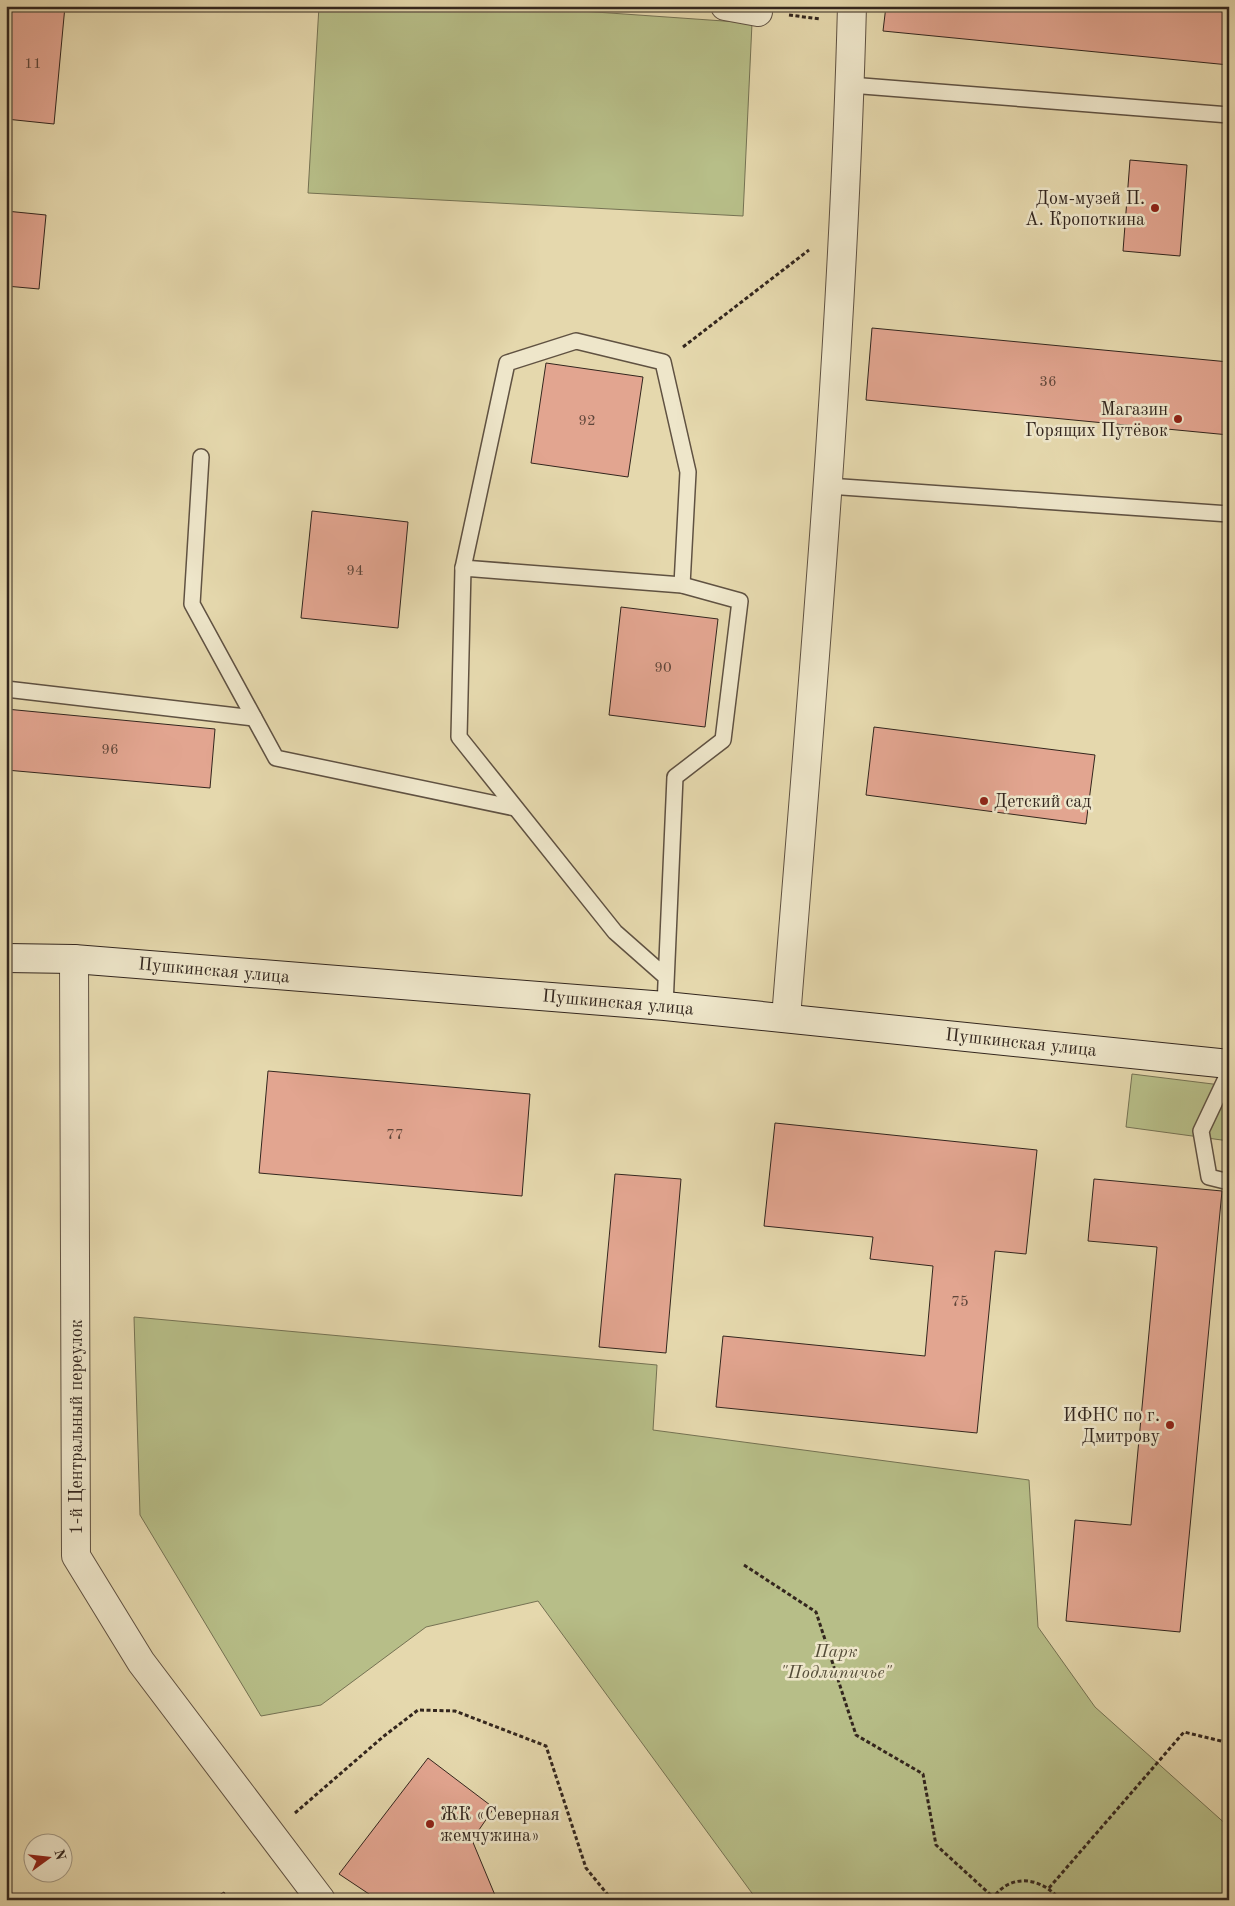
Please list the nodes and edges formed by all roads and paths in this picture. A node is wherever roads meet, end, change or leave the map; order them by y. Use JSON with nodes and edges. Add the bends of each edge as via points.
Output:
{"nodes":[{"id":1,"x":725,"y":6,"type":"edge"},
{"id":2,"x":758,"y":12,"type":"joint"},
{"id":3,"x":852,"y":15,"type":"edge"},
{"id":4,"x":850,"y":85,"type":"junction"},
{"id":5,"x":1229,"y":116,"type":"edge"},
{"id":6,"x":843,"y":225,"type":"junction"},
{"id":7,"x":663,"y":362,"type":"junction"},
{"id":8,"x":201,"y":457,"type":"dead end"},
{"id":9,"x":828,"y":486,"type":"junction"},
{"id":10,"x":1229,"y":514,"type":"edge"},
{"id":11,"x":463,"y":568,"type":"junction"},
{"id":12,"x":682,"y":585,"type":"junction"},
{"id":13,"x":6,"y":688,"type":"edge"},
{"id":14,"x":254,"y":718,"type":"junction"},
{"id":15,"x":515,"y":808,"type":"junction"},
{"id":16,"x":6,"y":958,"type":"edge"},
{"id":17,"x":74,"y":959,"type":"junction"},
{"id":18,"x":666,"y":977,"type":"junction"},
{"id":19,"x":665,"y":1006,"type":"junction"},
{"id":20,"x":786,"y":1018,"type":"junction"},
{"id":21,"x":1229,"y":1064,"type":"edge"},
{"id":22,"x":1229,"y":1072,"type":"edge"},
{"id":23,"x":1229,"y":1182,"type":"edge"},
{"id":24,"x":744,"y":1565,"type":"dead end"},
{"id":25,"x":1229,"y":1743,"type":"edge"},
{"id":26,"x":272,"y":1834,"type":"junction"},
{"id":27,"x":1049,"y":1888,"type":"junction"},
{"id":28,"x":993,"y":1898,"type":"edge"},
{"id":29,"x":321,"y":1900,"type":"edge"},
{"id":30,"x":612,"y":1900,"type":"edge"},
{"id":31,"x":1060,"y":1900,"type":"edge"}],
"edges":[{"from":1,"to":2,"type":"street"},
{"from":2,"to":3,"type":"path"},
{"from":3,"to":4,"type":"street"},
{"from":4,"to":5,"type":"lane"},
{"from":4,"to":6,"type":"street"},
{"from":6,"to":7,"type":"path"},
{"from":6,"to":9,"type":"street"},
{"from":7,"to":11,"type":"lane","via":[[576,341],[507,363]]},
{"from":7,"to":12,"type":"lane","via":[[688,472]]},
{"from":8,"to":14,"type":"lane","via":[[192,604]]},
{"from":9,"to":10,"type":"lane"},
{"from":9,"to":20,"type":"street"},
{"from":11,"to":12,"type":"lane"},
{"from":11,"to":15,"type":"lane","via":[[459,737]]},
{"from":12,"to":18,"type":"lane","via":[[740,601],[723,740],[676,777]]},
{"from":13,"to":14,"type":"lane"},
{"from":14,"to":15,"type":"lane","via":[[276,758]]},
{"from":15,"to":18,"type":"lane","via":[[615,932]]},
{"from":16,"to":17,"type":"street","name":"Пушкинская улица"},
{"from":17,"to":19,"type":"street","name":"Пушкинская улица"},
{"from":17,"to":26,"type":"street","name":"1-й Центральный переулок","via":[[76,1556],[141,1662]]},
{"from":18,"to":19,"type":"lane"},
{"from":19,"to":20,"type":"street","name":"Пушкинская улица"},
{"from":20,"to":21,"type":"street","name":"Пушкинская улица"},
{"from":22,"to":23,"type":"lane","via":[[1200,1131],[1209,1177]]},
{"from":24,"to":28,"type":"path","via":[[816,1612],[856,1735],[923,1774],[936,1845]]},
{"from":25,"to":27,"type":"path","via":[[1184,1732]]},
{"from":26,"to":29,"type":"street","name":"1-й Центральный переулок"},
{"from":26,"to":30,"type":"path","via":[[418,1710],[455,1711],[546,1746],[586,1868]]},
{"from":27,"to":28,"type":"path","via":[[1034,1881],[1019,1881],[1004,1886]]},
{"from":27,"to":31,"type":"path"}]}
